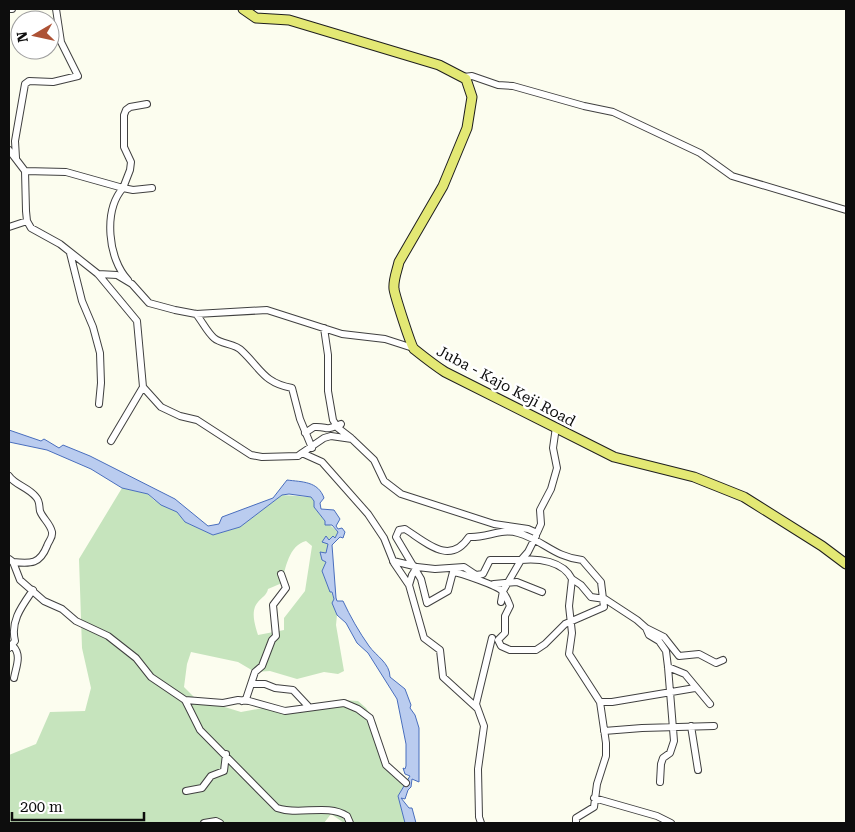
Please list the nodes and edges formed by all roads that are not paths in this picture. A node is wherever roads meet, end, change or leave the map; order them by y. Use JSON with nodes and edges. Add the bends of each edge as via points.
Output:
{"nodes":[{"id":1,"x":56,"y":9,"type":"edge"},
{"id":2,"x":243,"y":9,"type":"edge"},
{"id":3,"x":463,"y":77,"type":"junction"},
{"id":4,"x":147,"y":104,"type":"dead end"},
{"id":5,"x":9,"y":150,"type":"edge"},
{"id":6,"x":16,"y":158,"type":"junction"},
{"id":7,"x":25,"y":171,"type":"junction"},
{"id":8,"x":123,"y":188,"type":"junction"},
{"id":9,"x":152,"y":188,"type":"dead end"},
{"id":10,"x":846,"y":210,"type":"edge"},
{"id":11,"x":27,"y":221,"type":"junction"},
{"id":12,"x":9,"y":227,"type":"edge"},
{"id":13,"x":70,"y":252,"type":"junction"},
{"id":14,"x":98,"y":274,"type":"junction"},
{"id":15,"x":132,"y":284,"type":"junction"},
{"id":16,"x":196,"y":314,"type":"junction"},
{"id":17,"x":324,"y":328,"type":"junction"},
{"id":18,"x":413,"y":348,"type":"junction"},
{"id":19,"x":143,"y":387,"type":"junction"},
{"id":20,"x":99,"y":404,"type":"dead end"},
{"id":21,"x":556,"y":427,"type":"junction"},
{"id":22,"x":338,"y":428,"type":"junction"},
{"id":23,"x":305,"y":433,"type":"junction"},
{"id":24,"x":352,"y":439,"type":"junction"},
{"id":25,"x":111,"y":441,"type":"dead end"},
{"id":26,"x":312,"y":448,"type":"junction"},
{"id":27,"x":302,"y":453,"type":"junction"},
{"id":28,"x":9,"y":476,"type":"edge"},
{"id":29,"x":537,"y":533,"type":"junction"},
{"id":30,"x":11,"y":560,"type":"edge"},
{"id":31,"x":521,"y":560,"type":"junction"},
{"id":32,"x":393,"y":561,"type":"junction"},
{"id":33,"x":846,"y":564,"type":"edge"},
{"id":34,"x":418,"y":568,"type":"junction"},
{"id":35,"x":281,"y":574,"type":"dead end"},
{"id":36,"x":572,"y":579,"type":"junction"},
{"id":37,"x":509,"y":582,"type":"junction"},
{"id":38,"x":494,"y":584,"type":"junction"},
{"id":39,"x":409,"y":585,"type":"junction"},
{"id":40,"x":33,"y":590,"type":"junction"},
{"id":41,"x":503,"y":591,"type":"junction"},
{"id":42,"x":542,"y":592,"type":"dead end"},
{"id":43,"x":501,"y":602,"type":"dead end"},
{"id":44,"x":646,"y":628,"type":"junction"},
{"id":45,"x":492,"y":638,"type":"dead end"},
{"id":46,"x":11,"y":647,"type":"edge"},
{"id":47,"x":723,"y":660,"type":"dead end"},
{"id":48,"x":668,"y":667,"type":"junction"},
{"id":49,"x":14,"y":678,"type":"dead end"},
{"id":50,"x":252,"y":684,"type":"junction"},
{"id":51,"x":695,"y":688,"type":"junction"},
{"id":52,"x":669,"y":692,"type":"junction"},
{"id":53,"x":195,"y":699,"type":"junction"},
{"id":54,"x":185,"y":700,"type":"junction"},
{"id":55,"x":242,"y":701,"type":"junction"},
{"id":56,"x":600,"y":702,"type":"junction"},
{"id":57,"x":710,"y":704,"type":"dead end"},
{"id":58,"x":308,"y":706,"type":"dead end"},
{"id":59,"x":477,"y":708,"type":"junction"},
{"id":60,"x":192,"y":711,"type":"junction"},
{"id":61,"x":691,"y":726,"type":"junction"},
{"id":62,"x":714,"y":726,"type":"dead end"},
{"id":63,"x":673,"y":727,"type":"junction"},
{"id":64,"x":604,"y":731,"type":"junction"},
{"id":65,"x":226,"y":754,"type":"junction"},
{"id":66,"x":698,"y":770,"type":"dead end"},
{"id":67,"x":660,"y":782,"type":"dead end"},
{"id":68,"x":406,"y":783,"type":"dead end"},
{"id":69,"x":186,"y":791,"type":"dead end"},
{"id":70,"x":594,"y":798,"type":"junction"},
{"id":71,"x":204,"y":823,"type":"edge"},
{"id":72,"x":220,"y":823,"type":"edge"},
{"id":73,"x":350,"y":823,"type":"edge"},
{"id":74,"x":481,"y":823,"type":"edge"},
{"id":75,"x":576,"y":823,"type":"edge"},
{"id":76,"x":671,"y":823,"type":"edge"}],
"edges":[{"from":1,"to":6,"type":"street","via":[[61,42],[78,76],[52,82],[26,82],[15,141]]},
{"from":2,"to":3,"type":"main road","via":[[256,18],[289,20],[439,65]]},
{"from":3,"to":10,"type":"street","via":[[472,76],[613,112],[700,153],[732,176]]},
{"from":3,"to":18,"type":"main road","name":"Juba - Kajo Keji Road","via":[[472,96],[468,128],[443,186],[399,262],[395,276],[394,289]]},
{"from":4,"to":8,"type":"street","via":[[130,107],[124,115],[124,147],[131,162]]},
{"from":5,"to":6,"type":"street"},
{"from":6,"to":7,"type":"street"},
{"from":7,"to":8,"type":"street","via":[[66,172]]},
{"from":7,"to":11,"type":"street"},
{"from":8,"to":9,"type":"street"},
{"from":8,"to":15,"type":"street","via":[[113,207],[112,237],[118,267]]},
{"from":11,"to":12,"type":"street"},
{"from":11,"to":13,"type":"street","via":[[34,230]]},
{"from":13,"to":14,"type":"street"},
{"from":13,"to":20,"type":"street","via":[[100,353]]},
{"from":14,"to":15,"type":"street","via":[[116,275]]},
{"from":14,"to":19,"type":"street","via":[[137,320]]},
{"from":15,"to":16,"type":"street","via":[[152,305]]},
{"from":16,"to":17,"type":"street","via":[[267,310]]},
{"from":16,"to":23,"type":"street","via":[[213,337],[240,349],[263,376],[292,388]]},
{"from":17,"to":18,"type":"street","via":[[342,334],[385,339]]},
{"from":17,"to":22,"type":"street","via":[[328,391],[333,420]]},
{"from":18,"to":21,"type":"main road","name":"Juba - Kajo Keji Road","via":[[445,372]]},
{"from":19,"to":25,"type":"street"},
{"from":19,"to":27,"type":"street","via":[[161,407],[197,420],[251,455],[298,456]]},
{"from":21,"to":29,"type":"street","via":[[553,448],[557,468],[540,510],[541,524]]},
{"from":21,"to":33,"type":"main road","name":"Juba - Kajo Keji Road","via":[[614,457],[694,477],[729,490]]},
{"from":22,"to":23,"type":"street","via":[[341,424],[332,429],[314,427]]},
{"from":22,"to":24,"type":"street"},
{"from":23,"to":26,"type":"street"},
{"from":24,"to":26,"type":"street","via":[[331,436]]},
{"from":24,"to":29,"type":"street","via":[[374,460],[384,481],[400,494],[494,524]]},
{"from":26,"to":27,"type":"street"},
{"from":27,"to":32,"type":"street","via":[[322,462],[359,503],[384,538]]},
{"from":28,"to":30,"type":"street","via":[[38,498],[52,533],[40,558],[25,563]]},
{"from":29,"to":31,"type":"street"},
{"from":30,"to":40,"type":"street","via":[[20,580]]},
{"from":31,"to":34,"type":"street","via":[[490,560],[483,574],[476,575],[464,567]]},
{"from":31,"to":36,"type":"street","via":[[550,561]]},
{"from":31,"to":37,"type":"street"},
{"from":32,"to":34,"type":"street"},
{"from":32,"to":39,"type":"street"},
{"from":34,"to":39,"type":"street"},
{"from":35,"to":50,"type":"street","via":[[286,588],[273,605],[276,636],[262,666],[255,672]]},
{"from":36,"to":44,"type":"street","via":[[591,598],[606,599]]},
{"from":36,"to":56,"type":"street","via":[[569,654]]},
{"from":37,"to":38,"type":"street"},
{"from":37,"to":41,"type":"street"},
{"from":37,"to":42,"type":"street"},
{"from":38,"to":41,"type":"street"},
{"from":38,"to":41,"type":"street","via":[[453,572],[448,591],[426,603],[421,579],[396,537],[399,530],[405,529],[444,552],[454,552],[469,537],[503,531],[518,533],[566,558],[582,560],[601,582],[604,607],[565,624],[536,650],[510,650],[498,640],[505,633],[505,616],[510,606]]},
{"from":39,"to":59,"type":"street","via":[[424,638],[440,650],[443,678]]},
{"from":40,"to":46,"type":"street","via":[[16,618]]},
{"from":40,"to":54,"type":"street","via":[[76,621],[108,636],[136,658],[151,678]]},
{"from":41,"to":43,"type":"street"},
{"from":44,"to":47,"type":"street","via":[[664,637],[679,656],[699,654],[716,663]]},
{"from":44,"to":48,"type":"street","via":[[666,651]]},
{"from":45,"to":59,"type":"street"},
{"from":46,"to":49,"type":"street","via":[[16,648],[18,661]]},
{"from":48,"to":51,"type":"street","via":[[684,674]]},
{"from":48,"to":52,"type":"street"},
{"from":50,"to":55,"type":"street"},
{"from":50,"to":58,"type":"street","via":[[292,690]]},
{"from":51,"to":52,"type":"street"},
{"from":51,"to":57,"type":"street"},
{"from":52,"to":56,"type":"street","via":[[604,704]]},
{"from":52,"to":63,"type":"street"},
{"from":53,"to":54,"type":"street"},
{"from":53,"to":55,"type":"street","via":[[223,703]]},
{"from":53,"to":60,"type":"street"},
{"from":54,"to":60,"type":"street"},
{"from":55,"to":68,"type":"street","via":[[285,711],[339,703],[358,709],[372,721],[388,768]]},
{"from":56,"to":64,"type":"street"},
{"from":59,"to":74,"type":"street","via":[[484,726],[478,769]]},
{"from":60,"to":65,"type":"street","via":[[200,730]]},
{"from":61,"to":62,"type":"street"},
{"from":61,"to":63,"type":"street"},
{"from":61,"to":66,"type":"street"},
{"from":63,"to":64,"type":"street"},
{"from":63,"to":67,"type":"street","via":[[674,741],[670,753],[663,758]]},
{"from":64,"to":70,"type":"street","via":[[606,756]]},
{"from":65,"to":69,"type":"street","via":[[224,771],[211,776],[202,788]]},
{"from":65,"to":73,"type":"street","via":[[277,808],[293,812],[335,811],[347,816]]},
{"from":70,"to":75,"type":"street","via":[[594,807],[576,818]]},
{"from":70,"to":76,"type":"street"},
{"from":71,"to":72,"type":"street"}]}
